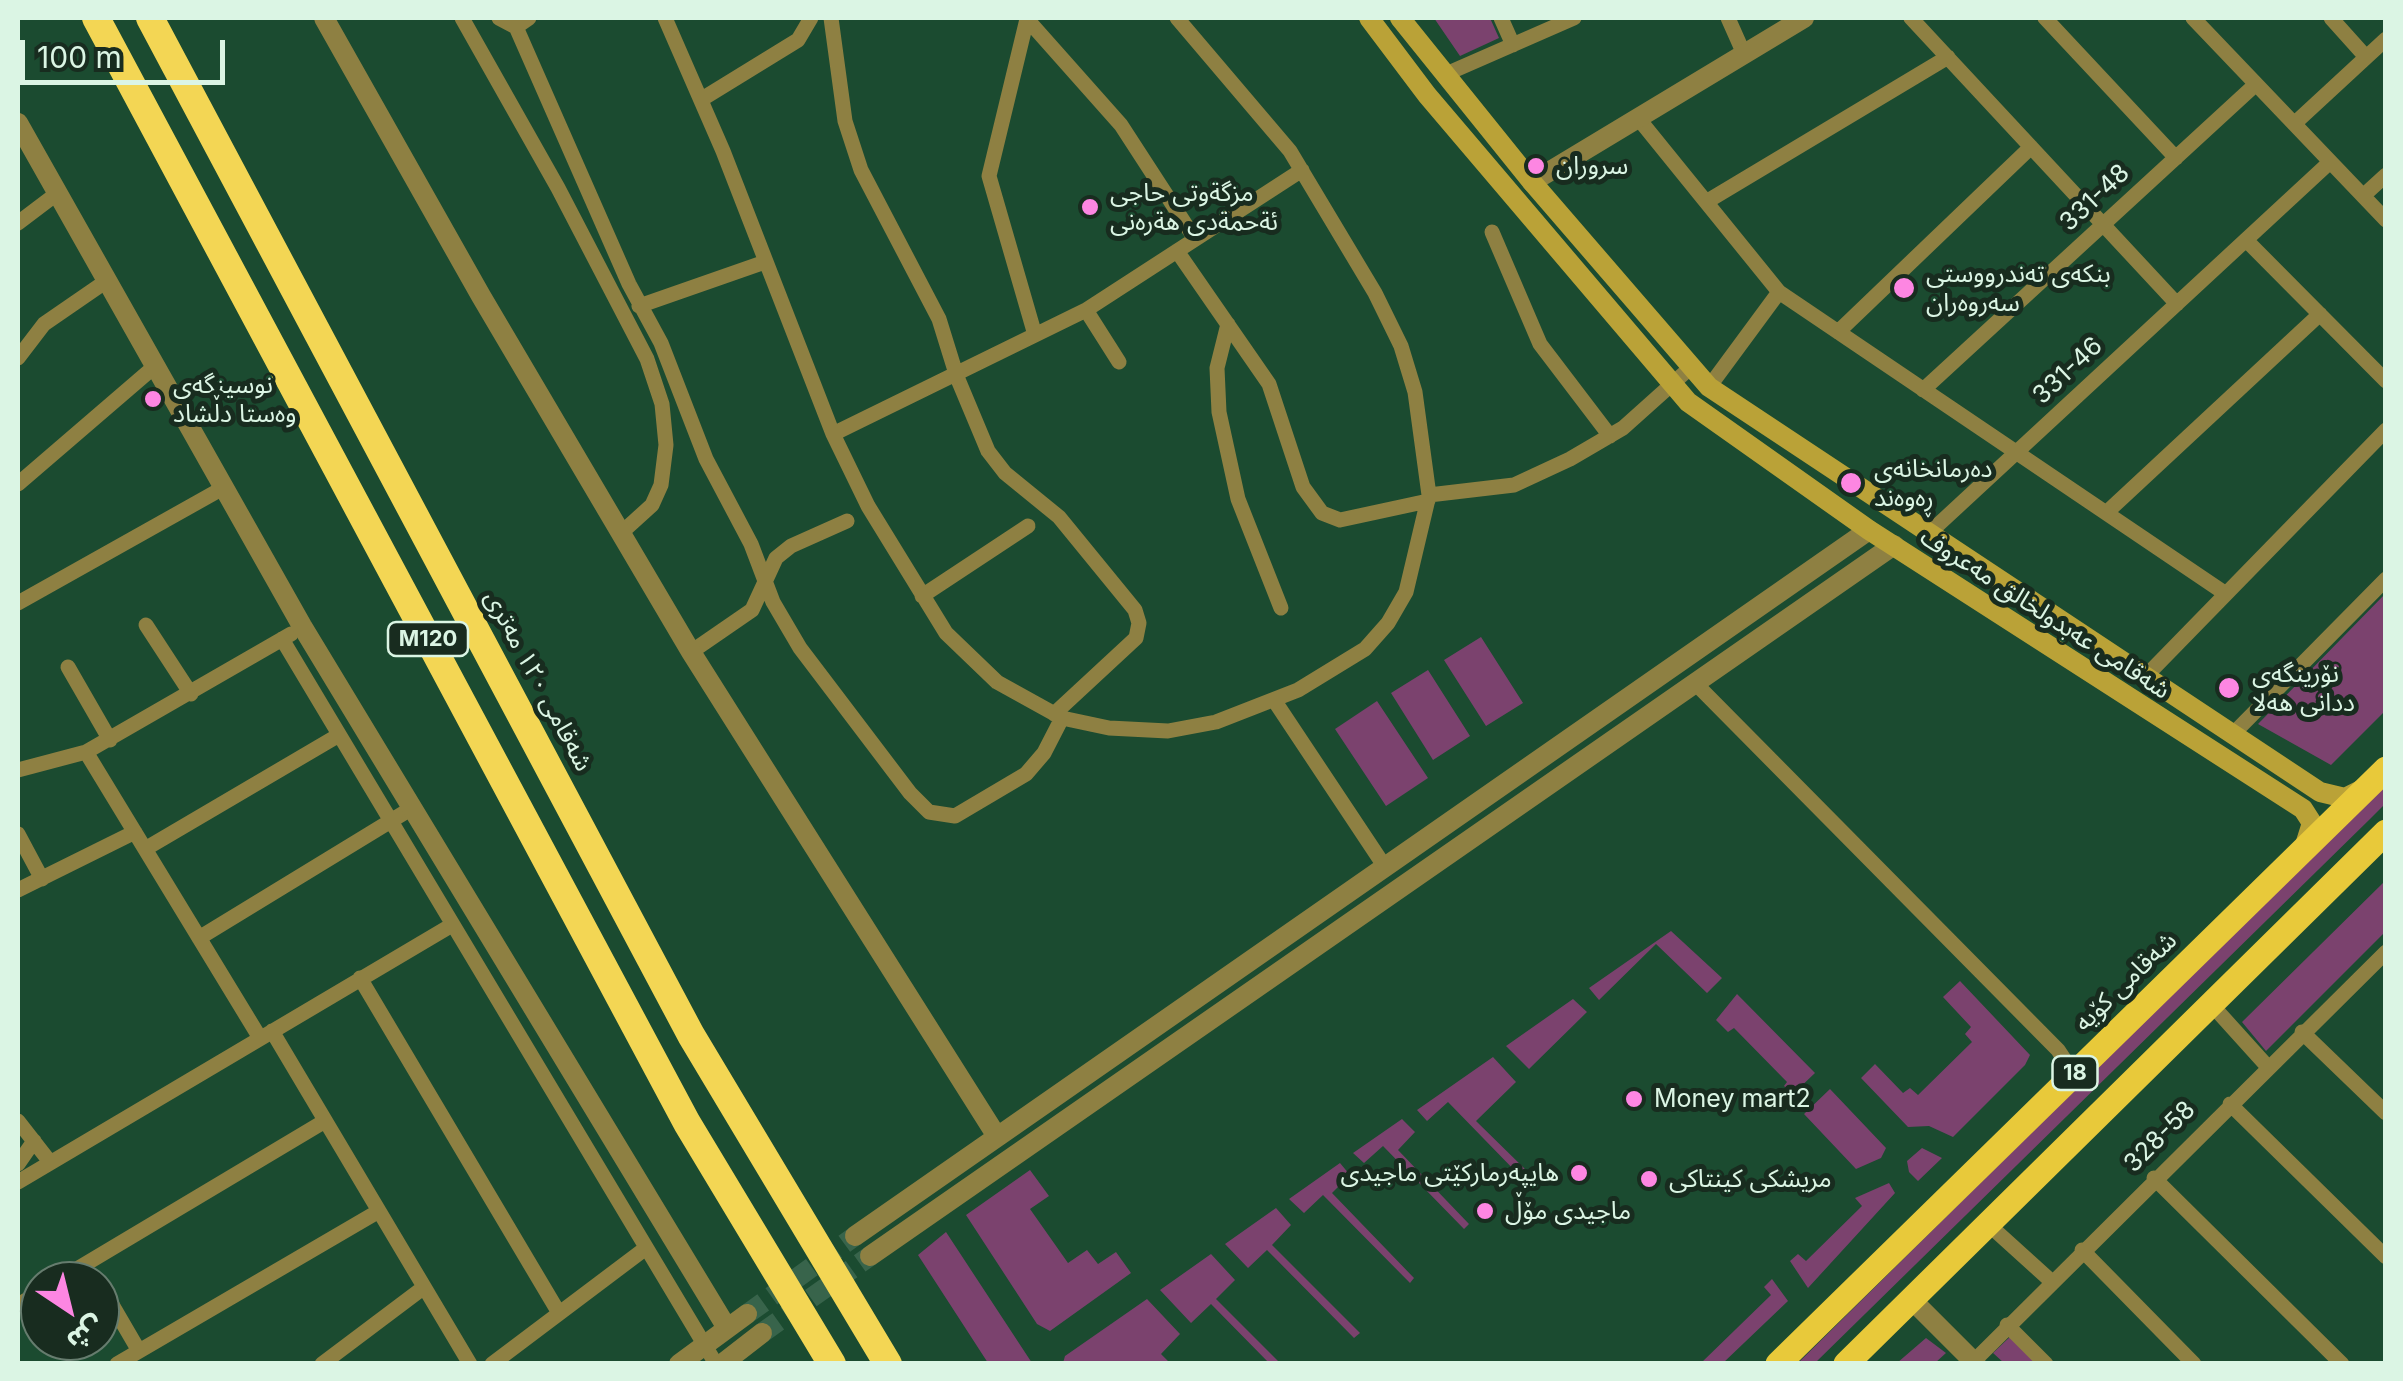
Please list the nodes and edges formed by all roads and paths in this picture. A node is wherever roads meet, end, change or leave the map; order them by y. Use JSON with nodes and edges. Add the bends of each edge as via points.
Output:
{"nodes":[{"id":1,"x":96,"y":18,"type":"edge"},
{"id":2,"x":150,"y":18,"type":"edge"},
{"id":3,"x":324,"y":18,"type":"edge"},
{"id":4,"x":462,"y":18,"type":"edge"},
{"id":5,"x":499,"y":18,"type":"edge"},
{"id":6,"x":665,"y":18,"type":"edge"},
{"id":7,"x":811,"y":18,"type":"edge"},
{"id":8,"x":831,"y":18,"type":"edge"},
{"id":9,"x":1027,"y":18,"type":"edge"},
{"id":10,"x":1177,"y":18,"type":"edge"},
{"id":11,"x":1369,"y":18,"type":"edge"},
{"id":12,"x":1400,"y":18,"type":"edge"},
{"id":13,"x":1501,"y":18,"type":"edge"},
{"id":14,"x":1574,"y":18,"type":"edge"},
{"id":15,"x":1728,"y":18,"type":"edge"},
{"id":16,"x":1804,"y":18,"type":"edge"},
{"id":17,"x":1911,"y":18,"type":"edge"},
{"id":18,"x":2045,"y":18,"type":"edge"},
{"id":19,"x":2192,"y":18,"type":"edge"},
{"id":20,"x":2330,"y":18,"type":"edge"},
{"id":21,"x":523,"y":22,"type":"edge"},
{"id":22,"x":2386,"y":39,"type":"edge"},
{"id":23,"x":1512,"y":45,"type":"junction"},
{"id":24,"x":1744,"y":54,"type":"junction"},
{"id":25,"x":1948,"y":57,"type":"junction"},
{"id":26,"x":2366,"y":57,"type":"junction"},
{"id":27,"x":1446,"y":74,"type":"junction"},
{"id":28,"x":2256,"y":84,"type":"junction"},
{"id":29,"x":702,"y":99,"type":"junction"},
{"id":30,"x":1638,"y":118,"type":"junction"},
{"id":31,"x":18,"y":123,"type":"edge"},
{"id":32,"x":2294,"y":124,"type":"junction"},
{"id":33,"x":2031,"y":147,"type":"junction"},
{"id":34,"x":2176,"y":158,"type":"junction"},
{"id":35,"x":2330,"y":162,"type":"junction"},
{"id":36,"x":1302,"y":170,"type":"junction"},
{"id":37,"x":2386,"y":174,"type":"edge"},
{"id":38,"x":1532,"y":182,"type":"junction"},
{"id":39,"x":55,"y":195,"type":"junction"},
{"id":40,"x":2362,"y":196,"type":"junction"},
{"id":41,"x":1706,"y":202,"type":"junction"},
{"id":42,"x":2386,"y":220,"type":"edge"},
{"id":43,"x":18,"y":223,"type":"edge"},
{"id":44,"x":2104,"y":225,"type":"junction"},
{"id":45,"x":1492,"y":232,"type":"dead end"},
{"id":46,"x":1196,"y":239,"type":"junction"},
{"id":47,"x":2246,"y":240,"type":"junction"},
{"id":48,"x":1177,"y":251,"type":"junction"},
{"id":49,"x":764,"y":262,"type":"junction"},
{"id":50,"x":105,"y":282,"type":"junction"},
{"id":51,"x":1779,"y":292,"type":"junction"},
{"id":52,"x":2177,"y":304,"type":"junction"},
{"id":53,"x":640,"y":306,"type":"junction"},
{"id":54,"x":1086,"y":310,"type":"junction"},
{"id":55,"x":2320,"y":314,"type":"junction"},
{"id":56,"x":1228,"y":324,"type":"junction"},
{"id":57,"x":1838,"y":332,"type":"junction"},
{"id":58,"x":1035,"y":334,"type":"junction"},
{"id":59,"x":18,"y":358,"type":"edge"},
{"id":60,"x":1119,"y":362,"type":"dead end"},
{"id":61,"x":154,"y":367,"type":"junction"},
{"id":62,"x":1690,"y":368,"type":"junction"},
{"id":63,"x":957,"y":376,"type":"junction"},
{"id":64,"x":2386,"y":380,"type":"edge"},
{"id":65,"x":1673,"y":385,"type":"junction"},
{"id":66,"x":1709,"y":387,"type":"junction"},
{"id":67,"x":1924,"y":390,"type":"junction"},
{"id":68,"x":2386,"y":430,"type":"edge"},
{"id":69,"x":833,"y":434,"type":"junction"},
{"id":70,"x":1610,"y":436,"type":"junction"},
{"id":71,"x":2016,"y":453,"type":"junction"},
{"id":72,"x":18,"y":484,"type":"edge"},
{"id":73,"x":224,"y":488,"type":"junction"},
{"id":74,"x":1429,"y":498,"type":"junction"},
{"id":75,"x":2106,"y":513,"type":"junction"},
{"id":76,"x":846,"y":521,"type":"dead end"},
{"id":77,"x":1028,"y":526,"type":"dead end"},
{"id":78,"x":620,"y":534,"type":"junction"},
{"id":79,"x":1927,"y":535,"type":"junction"},
{"id":80,"x":1860,"y":536,"type":"junction"},
{"id":81,"x":1894,"y":545,"type":"junction"},
{"id":82,"x":1871,"y":561,"type":"junction"},
{"id":83,"x":2386,"y":580,"type":"edge"},
{"id":84,"x":766,"y":588,"type":"junction"},
{"id":85,"x":2226,"y":594,"type":"junction"},
{"id":86,"x":922,"y":596,"type":"junction"},
{"id":87,"x":18,"y":603,"type":"edge"},
{"id":88,"x":1281,"y":608,"type":"dead end"},
{"id":89,"x":146,"y":625,"type":"dead end"},
{"id":90,"x":302,"y":626,"type":"junction"},
{"id":91,"x":282,"y":640,"type":"junction"},
{"id":92,"x":691,"y":652,"type":"junction"},
{"id":93,"x":68,"y":667,"type":"dead end"},
{"id":94,"x":2144,"y":678,"type":"junction"},
{"id":95,"x":1695,"y":683,"type":"junction"},
{"id":96,"x":191,"y":694,"type":"junction"},
{"id":97,"x":1274,"y":700,"type":"junction"},
{"id":98,"x":1058,"y":716,"type":"junction"},
{"id":99,"x":2232,"y":735,"type":"junction"},
{"id":100,"x":339,"y":736,"type":"junction"},
{"id":101,"x":110,"y":740,"type":"junction"},
{"id":102,"x":2255,"y":750,"type":"junction"},
{"id":103,"x":86,"y":752,"type":"junction"},
{"id":104,"x":18,"y":770,"type":"edge"},
{"id":105,"x":2242,"y":770,"type":"junction"},
{"id":106,"x":2378,"y":776,"type":"edge"},
{"id":107,"x":412,"y":808,"type":"junction"},
{"id":108,"x":390,"y":821,"type":"junction"},
{"id":109,"x":1443,"y":826,"type":"junction"},
{"id":110,"x":135,"y":832,"type":"junction"},
{"id":111,"x":2386,"y":832,"type":"edge"},
{"id":112,"x":18,"y":834,"type":"edge"},
{"id":113,"x":1458,"y":847,"type":"junction"},
{"id":114,"x":145,"y":849,"type":"junction"},
{"id":115,"x":2298,"y":855,"type":"junction"},
{"id":116,"x":1385,"y":867,"type":"junction"},
{"id":117,"x":42,"y":879,"type":"junction"},
{"id":118,"x":18,"y":890,"type":"edge"},
{"id":119,"x":452,"y":924,"type":"junction"},
{"id":120,"x":199,"y":938,"type":"junction"},
{"id":121,"x":2382,"y":960,"type":"edge"},
{"id":122,"x":360,"y":978,"type":"junction"},
{"id":123,"x":2211,"y":1004,"type":"junction"},
{"id":124,"x":2302,"y":1032,"type":"junction"},
{"id":125,"x":266,"y":1035,"type":"junction"},
{"id":126,"x":2268,"y":1066,"type":"junction"},
{"id":127,"x":2074,"y":1074,"type":"junction"},
{"id":128,"x":2230,"y":1104,"type":"junction"},
{"id":129,"x":2386,"y":1112,"type":"edge"},
{"id":130,"x":325,"y":1120,"type":"junction"},
{"id":131,"x":18,"y":1121,"type":"edge"},
{"id":132,"x":996,"y":1135,"type":"junction"},
{"id":133,"x":34,"y":1141,"type":"junction"},
{"id":134,"x":50,"y":1162,"type":"junction"},
{"id":135,"x":18,"y":1164,"type":"edge"},
{"id":136,"x":2154,"y":1178,"type":"junction"},
{"id":137,"x":18,"y":1182,"type":"edge"},
{"id":138,"x":379,"y":1211,"type":"junction"},
{"id":139,"x":1988,"y":1224,"type":"junction"},
{"id":140,"x":855,"y":1236,"type":"tunnel mouth"},
{"id":141,"x":646,"y":1248,"type":"junction"},
{"id":142,"x":2082,"y":1250,"type":"junction"},
{"id":143,"x":870,"y":1256,"type":"tunnel mouth"},
{"id":144,"x":2386,"y":1256,"type":"edge"},
{"id":145,"x":89,"y":1261,"type":"edge"},
{"id":146,"x":2051,"y":1281,"type":"junction"},
{"id":147,"x":423,"y":1288,"type":"junction"},
{"id":148,"x":1912,"y":1299,"type":"junction"},
{"id":149,"x":851,"y":1306,"type":"junction"},
{"id":150,"x":559,"y":1313,"type":"junction"},
{"id":151,"x":747,"y":1314,"type":"tunnel mouth"},
{"id":152,"x":120,"y":1319,"type":"edge"},
{"id":153,"x":2007,"y":1325,"type":"junction"},
{"id":154,"x":727,"y":1328,"type":"junction"},
{"id":155,"x":762,"y":1334,"type":"tunnel mouth"},
{"id":156,"x":704,"y":1345,"type":"junction"},
{"id":157,"x":139,"y":1351,"type":"junction"},
{"id":158,"x":827,"y":1358,"type":"edge"},
{"id":159,"x":1968,"y":1361,"type":"edge"},
{"id":160,"x":117,"y":1364,"type":"edge"},
{"id":161,"x":322,"y":1364,"type":"edge"},
{"id":162,"x":470,"y":1364,"type":"edge"},
{"id":163,"x":492,"y":1364,"type":"edge"},
{"id":164,"x":679,"y":1364,"type":"edge"},
{"id":165,"x":720,"y":1364,"type":"edge"},
{"id":166,"x":888,"y":1364,"type":"edge"},
{"id":167,"x":901,"y":1364,"type":"edge"},
{"id":168,"x":1778,"y":1364,"type":"edge"},
{"id":169,"x":1846,"y":1364,"type":"edge"},
{"id":170,"x":2046,"y":1364,"type":"edge"},
{"id":171,"x":2194,"y":1364,"type":"edge"},
{"id":172,"x":2342,"y":1364,"type":"edge"}],
"edges":[{"from":1,"to":158,"type":"highway","number":"M120","via":[[678,1107]]},
{"from":2,"to":149,"type":"highway","name":"شەقامی ١٢٠ مەتری","number":"M120","via":[[691,1035]]},
{"from":3,"to":78,"type":"street"},
{"from":4,"to":78,"type":"street","via":[[558,188],[647,360],[662,404],[661,484],[652,505]]},
{"from":5,"to":21,"type":"street"},
{"from":6,"to":29,"type":"street"},
{"from":7,"to":29,"type":"street","via":[[798,40]]},
{"from":8,"to":63,"type":"street","via":[[845,122],[862,170],[940,319]]},
{"from":9,"to":46,"type":"street","via":[[1120,125]]},
{"from":9,"to":58,"type":"street","via":[[990,176]]},
{"from":10,"to":36,"type":"street"},
{"from":11,"to":65,"type":"main road","name":"شەقامی عەبدولخالق مەعروف"},
{"from":12,"to":27,"type":"main road","name":"شەقامی عەبدولخالق مەعروف"},
{"from":13,"to":23,"type":"street"},
{"from":14,"to":23,"type":"street"},
{"from":15,"to":24,"type":"street"},
{"from":16,"to":24,"type":"street"},
{"from":17,"to":25,"type":"street"},
{"from":18,"to":34,"type":"street"},
{"from":19,"to":28,"type":"street"},
{"from":20,"to":26,"type":"street"},
{"from":21,"to":53,"type":"street"},
{"from":22,"to":26,"type":"street"},
{"from":23,"to":27,"type":"street"},
{"from":24,"to":30,"type":"street"},
{"from":25,"to":33,"type":"street"},
{"from":25,"to":41,"type":"street"},
{"from":26,"to":32,"type":"street"},
{"from":27,"to":38,"type":"main road","name":"شەقامی عەبدولخالق مەعروف"},
{"from":28,"to":32,"type":"street"},
{"from":28,"to":34,"type":"street","name":"331-48"},
{"from":29,"to":49,"type":"street"},
{"from":30,"to":38,"type":"street"},
{"from":30,"to":41,"type":"street"},
{"from":31,"to":39,"type":"street"},
{"from":32,"to":35,"type":"street"},
{"from":33,"to":44,"type":"street"},
{"from":33,"to":57,"type":"street"},
{"from":34,"to":44,"type":"street","name":"331-48"},
{"from":35,"to":40,"type":"street"},
{"from":35,"to":47,"type":"street","name":"331-46"},
{"from":36,"to":46,"type":"street"},
{"from":36,"to":74,"type":"street","via":[[1406,359]]},
{"from":37,"to":40,"type":"street"},
{"from":38,"to":62,"type":"main road","name":"شەقامی عەبدولخالق مەعروف"},
{"from":39,"to":43,"type":"street"},
{"from":39,"to":50,"type":"street"},
{"from":40,"to":42,"type":"street"},
{"from":41,"to":51,"type":"street"},
{"from":44,"to":52,"type":"street"},
{"from":44,"to":67,"type":"street","name":"331-48"},
{"from":45,"to":70,"type":"street","via":[[1540,344]]},
{"from":46,"to":48,"type":"street"},
{"from":47,"to":52,"type":"street","name":"331-46"},
{"from":47,"to":55,"type":"street"},
{"from":48,"to":54,"type":"street"},
{"from":48,"to":56,"type":"street"},
{"from":49,"to":53,"type":"street"},
{"from":49,"to":69,"type":"street"},
{"from":50,"to":59,"type":"street","via":[[44,324]]},
{"from":50,"to":61,"type":"street"},
{"from":51,"to":57,"type":"street"},
{"from":51,"to":66,"type":"street"},
{"from":52,"to":71,"type":"street","name":"331-46"},
{"from":53,"to":84,"type":"street"},
{"from":54,"to":58,"type":"street"},
{"from":54,"to":60,"type":"street"},
{"from":55,"to":64,"type":"street"},
{"from":55,"to":75,"type":"street"},
{"from":56,"to":74,"type":"street","via":[[1269,384],[1303,487],[1322,513],[1340,520]]},
{"from":56,"to":88,"type":"street","via":[[1217,368],[1220,412],[1238,499]]},
{"from":57,"to":67,"type":"street"},
{"from":58,"to":63,"type":"street"},
{"from":61,"to":72,"type":"street"},
{"from":61,"to":73,"type":"street"},
{"from":62,"to":65,"type":"street"},
{"from":62,"to":66,"type":"main road","name":"شەقامی عەبدولخالق مەعروف"},
{"from":63,"to":69,"type":"street"},
{"from":63,"to":98,"type":"street","via":[[996,462],[1044,502],[1102,566],[1139,623],[1136,638]]},
{"from":65,"to":70,"type":"street"},
{"from":65,"to":80,"type":"main road","name":"شەقامی عەبدولخالق مەعروف"},
{"from":66,"to":79,"type":"main road","name":"شەقامی عەبدولخالق مەعروف"},
{"from":67,"to":71,"type":"street"},
{"from":68,"to":85,"type":"street"},
{"from":69,"to":86,"type":"street"},
{"from":70,"to":74,"type":"street","via":[[1514,485]]},
{"from":71,"to":75,"type":"street"},
{"from":71,"to":79,"type":"street","name":"331-46"},
{"from":73,"to":87,"type":"street"},
{"from":73,"to":90,"type":"street"},
{"from":74,"to":97,"type":"street","via":[[1410,580],[1388,623],[1340,667]]},
{"from":75,"to":85,"type":"street"},
{"from":76,"to":84,"type":"street","via":[[776,558]]},
{"from":77,"to":86,"type":"street"},
{"from":78,"to":92,"type":"street"},
{"from":79,"to":94,"type":"main road","name":"شەقامی عەبدولخالق مەعروف"},
{"from":80,"to":81,"type":"main road","name":"شەقامی عەبدولخالق مەعروف"},
{"from":80,"to":82,"type":"street"},
{"from":80,"to":109,"type":"street"},
{"from":81,"to":82,"type":"street"},
{"from":81,"to":105,"type":"main road","name":"شەقامی عەبدولخالق مەعروف"},
{"from":82,"to":95,"type":"street"},
{"from":83,"to":99,"type":"street"},
{"from":84,"to":92,"type":"street","via":[[752,610]]},
{"from":84,"to":98,"type":"street","via":[[810,662],[929,812],[955,816],[1012,784],[1044,753]]},
{"from":85,"to":94,"type":"street"},
{"from":86,"to":98,"type":"street","via":[[970,660]]},
{"from":89,"to":96,"type":"street"},
{"from":90,"to":91,"type":"street"},
{"from":90,"to":107,"type":"street"},
{"from":91,"to":96,"type":"street"},
{"from":91,"to":100,"type":"street"},
{"from":92,"to":132,"type":"street"},
{"from":93,"to":101,"type":"street"},
{"from":94,"to":99,"type":"main road","name":"شەقامی عەبدولخالق مەعروف"},
{"from":95,"to":113,"type":"street"},
{"from":95,"to":127,"type":"street","via":[[2058,1050]]},
{"from":96,"to":101,"type":"street"},
{"from":97,"to":98,"type":"street","via":[[1168,731],[1108,728]]},
{"from":97,"to":116,"type":"street"},
{"from":99,"to":102,"type":"main road","name":"شەقامی عەبدولخالق مەعروف"},
{"from":100,"to":108,"type":"street"},
{"from":100,"to":114,"type":"street"},
{"from":101,"to":103,"type":"street"},
{"from":102,"to":105,"type":"main road"},
{"from":102,"to":106,"type":"main road","name":"شەقامی عەبدولخالق مەعروف","via":[[2334,798],[2357,793]]},
{"from":103,"to":104,"type":"street"},
{"from":103,"to":110,"type":"street"},
{"from":105,"to":115,"type":"main road","name":"شەقامی عەبدولخالق مەعروف","via":[[2309,816],[2312,831]]},
{"from":106,"to":115,"type":"highway","name":"شەقامی کۆیە","number":"18"},
{"from":107,"to":108,"type":"street"},
{"from":107,"to":154,"type":"street"},
{"from":108,"to":119,"type":"street"},
{"from":108,"to":120,"type":"street"},
{"from":109,"to":113,"type":"street"},
{"from":109,"to":116,"type":"street"},
{"from":110,"to":114,"type":"street"},
{"from":110,"to":117,"type":"street"},
{"from":111,"to":123,"type":"highway","number":"18"},
{"from":112,"to":117,"type":"street"},
{"from":113,"to":143,"type":"street"},
{"from":114,"to":120,"type":"street"},
{"from":115,"to":127,"type":"highway","name":"شەقامی کۆیە","number":"18"},
{"from":116,"to":132,"type":"street"},
{"from":117,"to":118,"type":"street"},
{"from":119,"to":122,"type":"street"},
{"from":119,"to":141,"type":"street"},
{"from":120,"to":125,"type":"street"},
{"from":121,"to":124,"type":"street","name":"328-58"},
{"from":122,"to":125,"type":"street"},
{"from":122,"to":150,"type":"street"},
{"from":123,"to":126,"type":"street"},
{"from":123,"to":139,"type":"highway","number":"18"},
{"from":124,"to":126,"type":"street","name":"328-58"},
{"from":124,"to":129,"type":"street"},
{"from":125,"to":130,"type":"street"},
{"from":125,"to":134,"type":"street"},
{"from":126,"to":128,"type":"street","name":"328-58"},
{"from":127,"to":168,"type":"highway","name":"شەقامی کۆیە","number":"18"},
{"from":128,"to":136,"type":"street","name":"328-58"},
{"from":128,"to":144,"type":"street"},
{"from":130,"to":138,"type":"street"},
{"from":130,"to":145,"type":"street"},
{"from":131,"to":133,"type":"street"},
{"from":132,"to":140,"type":"street"},
{"from":133,"to":134,"type":"street"},
{"from":133,"to":135,"type":"street"},
{"from":134,"to":137,"type":"street"},
{"from":136,"to":142,"type":"street","name":"328-58"},
{"from":136,"to":172,"type":"street"},
{"from":138,"to":147,"type":"street"},
{"from":138,"to":157,"type":"street"},
{"from":139,"to":146,"type":"street"},
{"from":139,"to":148,"type":"highway","number":"18"},
{"from":141,"to":150,"type":"street"},
{"from":141,"to":156,"type":"street"},
{"from":142,"to":146,"type":"street","name":"328-58"},
{"from":142,"to":171,"type":"street"},
{"from":146,"to":153,"type":"street","name":"328-58"},
{"from":147,"to":161,"type":"street"},
{"from":147,"to":162,"type":"street"},
{"from":148,"to":159,"type":"street"},
{"from":148,"to":169,"type":"highway","number":"18"},
{"from":149,"to":166,"type":"highway","name":"شەقامی ١٢٠ مەتری","number":"M120"},
{"from":149,"to":167,"type":"highway"},
{"from":150,"to":163,"type":"street"},
{"from":151,"to":154,"type":"street"},
{"from":152,"to":157,"type":"street"},
{"from":153,"to":159,"type":"street","name":"328-58"},
{"from":153,"to":170,"type":"street"},
{"from":154,"to":156,"type":"street"},
{"from":155,"to":165,"type":"street"},
{"from":156,"to":164,"type":"street"},
{"from":156,"to":165,"type":"street"},
{"from":157,"to":160,"type":"street"}]}
